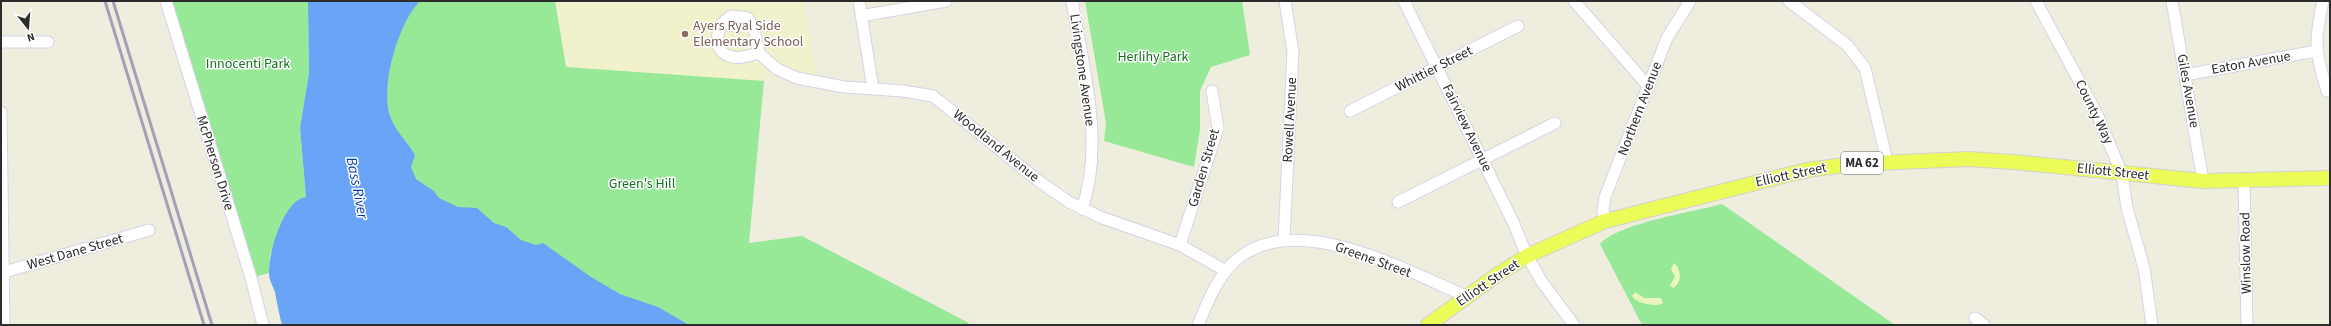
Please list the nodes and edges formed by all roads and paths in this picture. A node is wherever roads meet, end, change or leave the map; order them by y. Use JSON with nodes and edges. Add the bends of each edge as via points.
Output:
{"nodes":[{"id":1,"x":166,"y":1,"type":"edge"},
{"id":2,"x":859,"y":1,"type":"edge"},
{"id":3,"x":946,"y":1,"type":"edge"},
{"id":4,"x":1072,"y":1,"type":"edge"},
{"id":5,"x":1284,"y":1,"type":"edge"},
{"id":6,"x":1404,"y":1,"type":"edge"},
{"id":7,"x":1574,"y":1,"type":"edge"},
{"id":8,"x":1690,"y":1,"type":"edge"},
{"id":9,"x":1789,"y":1,"type":"edge"},
{"id":10,"x":2036,"y":1,"type":"edge"},
{"id":11,"x":2172,"y":1,"type":"edge"},
{"id":12,"x":2323,"y":1,"type":"edge"},
{"id":13,"x":861,"y":16,"type":"junction"},
{"id":14,"x":1518,"y":26,"type":"dead end"},
{"id":15,"x":1,"y":42,"type":"edge"},
{"id":16,"x":48,"y":42,"type":"dead end"},
{"id":17,"x":2316,"y":51,"type":"junction"},
{"id":18,"x":758,"y":53,"type":"dead end"},
{"id":19,"x":1437,"y":68,"type":"junction"},
{"id":20,"x":2185,"y":75,"type":"junction"},
{"id":21,"x":1649,"y":87,"type":"junction"},
{"id":22,"x":873,"y":89,"type":"junction"},
{"id":23,"x":1212,"y":91,"type":"dead end"},
{"id":24,"x":2327,"y":91,"type":"dead end"},
{"id":25,"x":1350,"y":111,"type":"dead end"},
{"id":26,"x":1,"y":112,"type":"edge"},
{"id":27,"x":1555,"y":123,"type":"dead end"},
{"id":28,"x":1482,"y":160,"type":"junction"},
{"id":29,"x":1887,"y":161,"type":"junction"},
{"id":30,"x":2122,"y":174,"type":"junction"},
{"id":31,"x":2330,"y":178,"type":"edge"},
{"id":32,"x":2203,"y":181,"type":"junction"},
{"id":33,"x":2244,"y":181,"type":"junction"},
{"id":34,"x":1398,"y":202,"type":"dead end"},
{"id":35,"x":1082,"y":209,"type":"junction"},
{"id":36,"x":1605,"y":221,"type":"junction"},
{"id":37,"x":149,"y":230,"type":"dead end"},
{"id":38,"x":1284,"y":240,"type":"junction"},
{"id":39,"x":1180,"y":244,"type":"junction"},
{"id":40,"x":1527,"y":256,"type":"junction"},
{"id":41,"x":1226,"y":271,"type":"junction"},
{"id":42,"x":2,"y":273,"type":"edge"},
{"id":43,"x":1466,"y":296,"type":"junction"},
{"id":44,"x":1974,"y":318,"type":"dead end"},
{"id":45,"x":1436,"y":323,"type":"edge"},
{"id":46,"x":4,"y":325,"type":"edge"},
{"id":47,"x":263,"y":325,"type":"edge"},
{"id":48,"x":1198,"y":325,"type":"edge"},
{"id":49,"x":1574,"y":325,"type":"edge"},
{"id":50,"x":1984,"y":325,"type":"edge"},
{"id":51,"x":2152,"y":325,"type":"edge"},
{"id":52,"x":2247,"y":325,"type":"edge"}],
"edges":[{"from":1,"to":47,"type":"street","name":"McPherson Drive"},
{"from":2,"to":13,"type":"street"},
{"from":3,"to":13,"type":"street"},
{"from":4,"to":35,"type":"street","name":"Livingstone Avenue","via":[[1092,124],[1087,197]]},
{"from":5,"to":38,"type":"street","name":"Rowell Avenue","via":[[1293,52]]},
{"from":6,"to":19,"type":"street","name":"Fairview Avenue"},
{"from":7,"to":21,"type":"street"},
{"from":8,"to":21,"type":"street","name":"Northern Avenue","via":[[1668,38]]},
{"from":9,"to":29,"type":"street","via":[[1847,45],[1866,68]]},
{"from":10,"to":30,"type":"street","name":"County Way","via":[[2097,114]]},
{"from":11,"to":20,"type":"street","name":"Giles Avenue"},
{"from":12,"to":17,"type":"street"},
{"from":13,"to":22,"type":"street"},
{"from":14,"to":19,"type":"street","name":"Whittier Street"},
{"from":15,"to":16,"type":"street"},
{"from":17,"to":20,"type":"street","name":"Eaton Avenue"},
{"from":17,"to":24,"type":"street"},
{"from":18,"to":22,"type":"street","name":"Woodland Avenue","via":[[777,69],[797,78],[844,87]]},
{"from":19,"to":25,"type":"street","name":"Whittier Street"},
{"from":19,"to":28,"type":"street","name":"Fairview Avenue"},
{"from":20,"to":32,"type":"street","name":"Giles Avenue"},
{"from":21,"to":36,"type":"street","name":"Northern Avenue","via":[[1605,197]]},
{"from":22,"to":35,"type":"street","name":"Woodland Avenue","via":[[933,96],[1040,182]]},
{"from":23,"to":39,"type":"street","name":"Garden Street","via":[[1218,128]]},
{"from":26,"to":42,"type":"street"},
{"from":27,"to":28,"type":"street"},
{"from":28,"to":34,"type":"street"},
{"from":28,"to":40,"type":"street","name":"Fairview Avenue"},
{"from":29,"to":30,"type":"main road","name":"Elliott Street","number":"MA 62","via":[[1992,161]]},
{"from":29,"to":36,"type":"main road","name":"Elliott Street","number":"MA 62","via":[[1807,170]]},
{"from":30,"to":32,"type":"main road","name":"Elliott Street","number":"MA 62"},
{"from":30,"to":51,"type":"street","name":"County Way","via":[[2127,208],[2144,268]]},
{"from":31,"to":33,"type":"main road","name":"Elliott Street","number":"MA 62"},
{"from":32,"to":33,"type":"main road","name":"Elliott Street","number":"MA 62"},
{"from":33,"to":52,"type":"street","name":"Winslow Road"},
{"from":35,"to":39,"type":"street","name":"Woodland Avenue"},
{"from":36,"to":40,"type":"main road","name":"Elliott Street","number":"MA 62"},
{"from":37,"to":42,"type":"street","name":"West Dane Street"},
{"from":38,"to":41,"type":"street","name":"Greene Street","via":[[1257,248]]},
{"from":38,"to":43,"type":"street","name":"Greene Street","via":[[1310,240],[1346,248]]},
{"from":39,"to":41,"type":"street","name":"Woodland Avenue"},
{"from":40,"to":43,"type":"main road","name":"Elliott Street","number":"MA 62"},
{"from":40,"to":49,"type":"street","name":"Fairview Avenue","via":[[1542,282]]},
{"from":41,"to":48,"type":"street","name":"Greene Street","via":[[1212,289]]},
{"from":42,"to":46,"type":"street"},
{"from":43,"to":45,"type":"main road","name":"Elliott Street","number":"MA 62"},
{"from":44,"to":50,"type":"street"}]}
